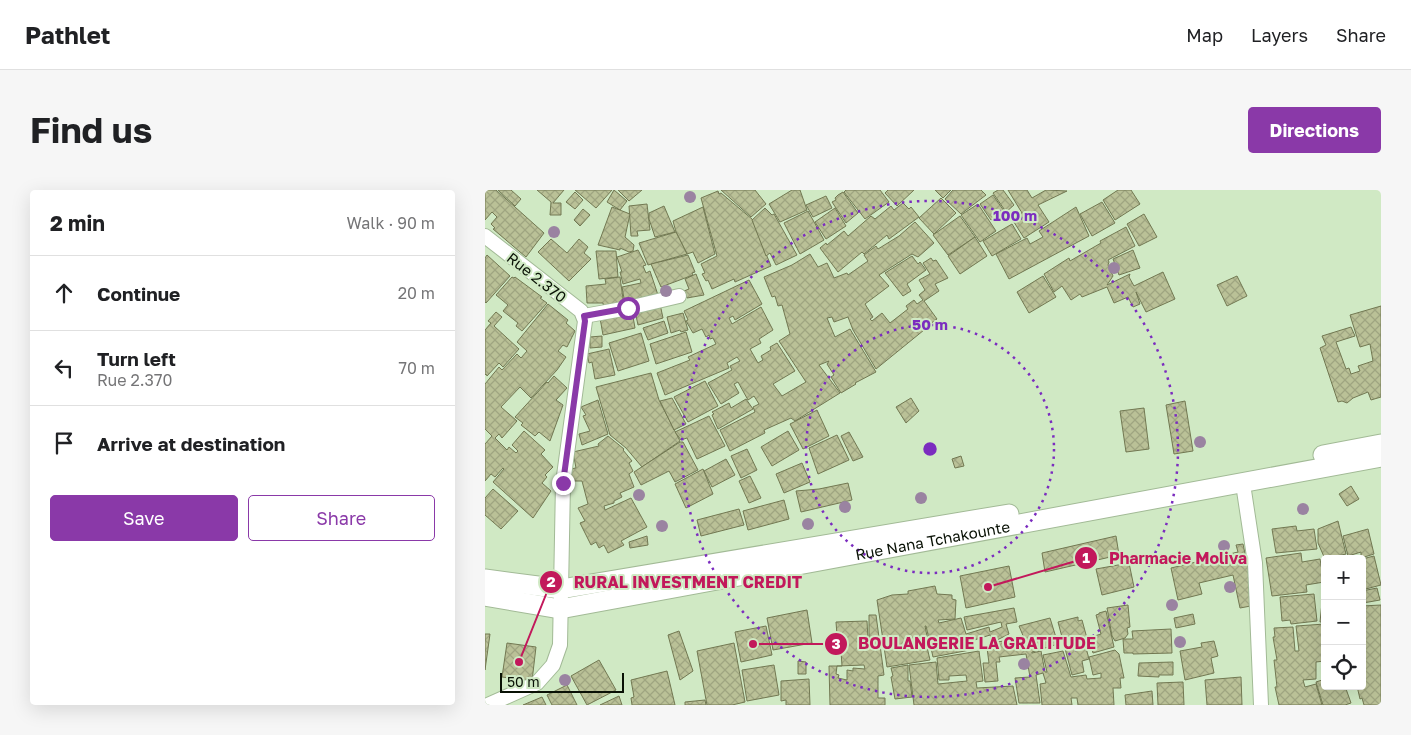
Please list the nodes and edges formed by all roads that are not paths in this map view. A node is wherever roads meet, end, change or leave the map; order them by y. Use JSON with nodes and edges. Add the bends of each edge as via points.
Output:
{"nodes":[{"id":1,"x":485,"y":236,"type":"edge"},
{"id":2,"x":679,"y":296,"type":"dead end"},
{"id":3,"x":584,"y":316,"type":"junction"},
{"id":4,"x":1381,"y":444,"type":"edge"},
{"id":5,"x":1381,"y":457,"type":"edge"},
{"id":6,"x":1243,"y":484,"type":"junction"},
{"id":7,"x":485,"y":578,"type":"edge"},
{"id":8,"x":561,"y":589,"type":"junction"},
{"id":9,"x":485,"y":596,"type":"edge"},
{"id":10,"x":560,"y":609,"type":"junction"},
{"id":11,"x":488,"y":705,"type":"edge"},
{"id":12,"x":1261,"y":705,"type":"edge"}],
"edges":[{"from":1,"to":3,"type":"street","name":"Rue 2.370"},
{"from":2,"to":3,"type":"street"},
{"from":3,"to":8,"type":"street","via":[[563,483]]},
{"from":4,"to":8,"type":"main road","name":"Rue Nana Tchakounte","via":[[1182,485]]},
{"from":5,"to":6,"type":"main road","name":"Rue Nana Tchakounte"},
{"from":6,"to":10,"type":"main road","name":"Rue Nana Tchakounte"},
{"from":6,"to":12,"type":"street","via":[[1255,563]]},
{"from":7,"to":8,"type":"main road","name":"Rue Nana Tchakounte"},
{"from":8,"to":10,"type":"street"},
{"from":9,"to":10,"type":"main road","name":"Rue Nana Tchakounte"},
{"from":10,"to":11,"type":"street","via":[[560,645],[553,665],[537,683]]}]}
